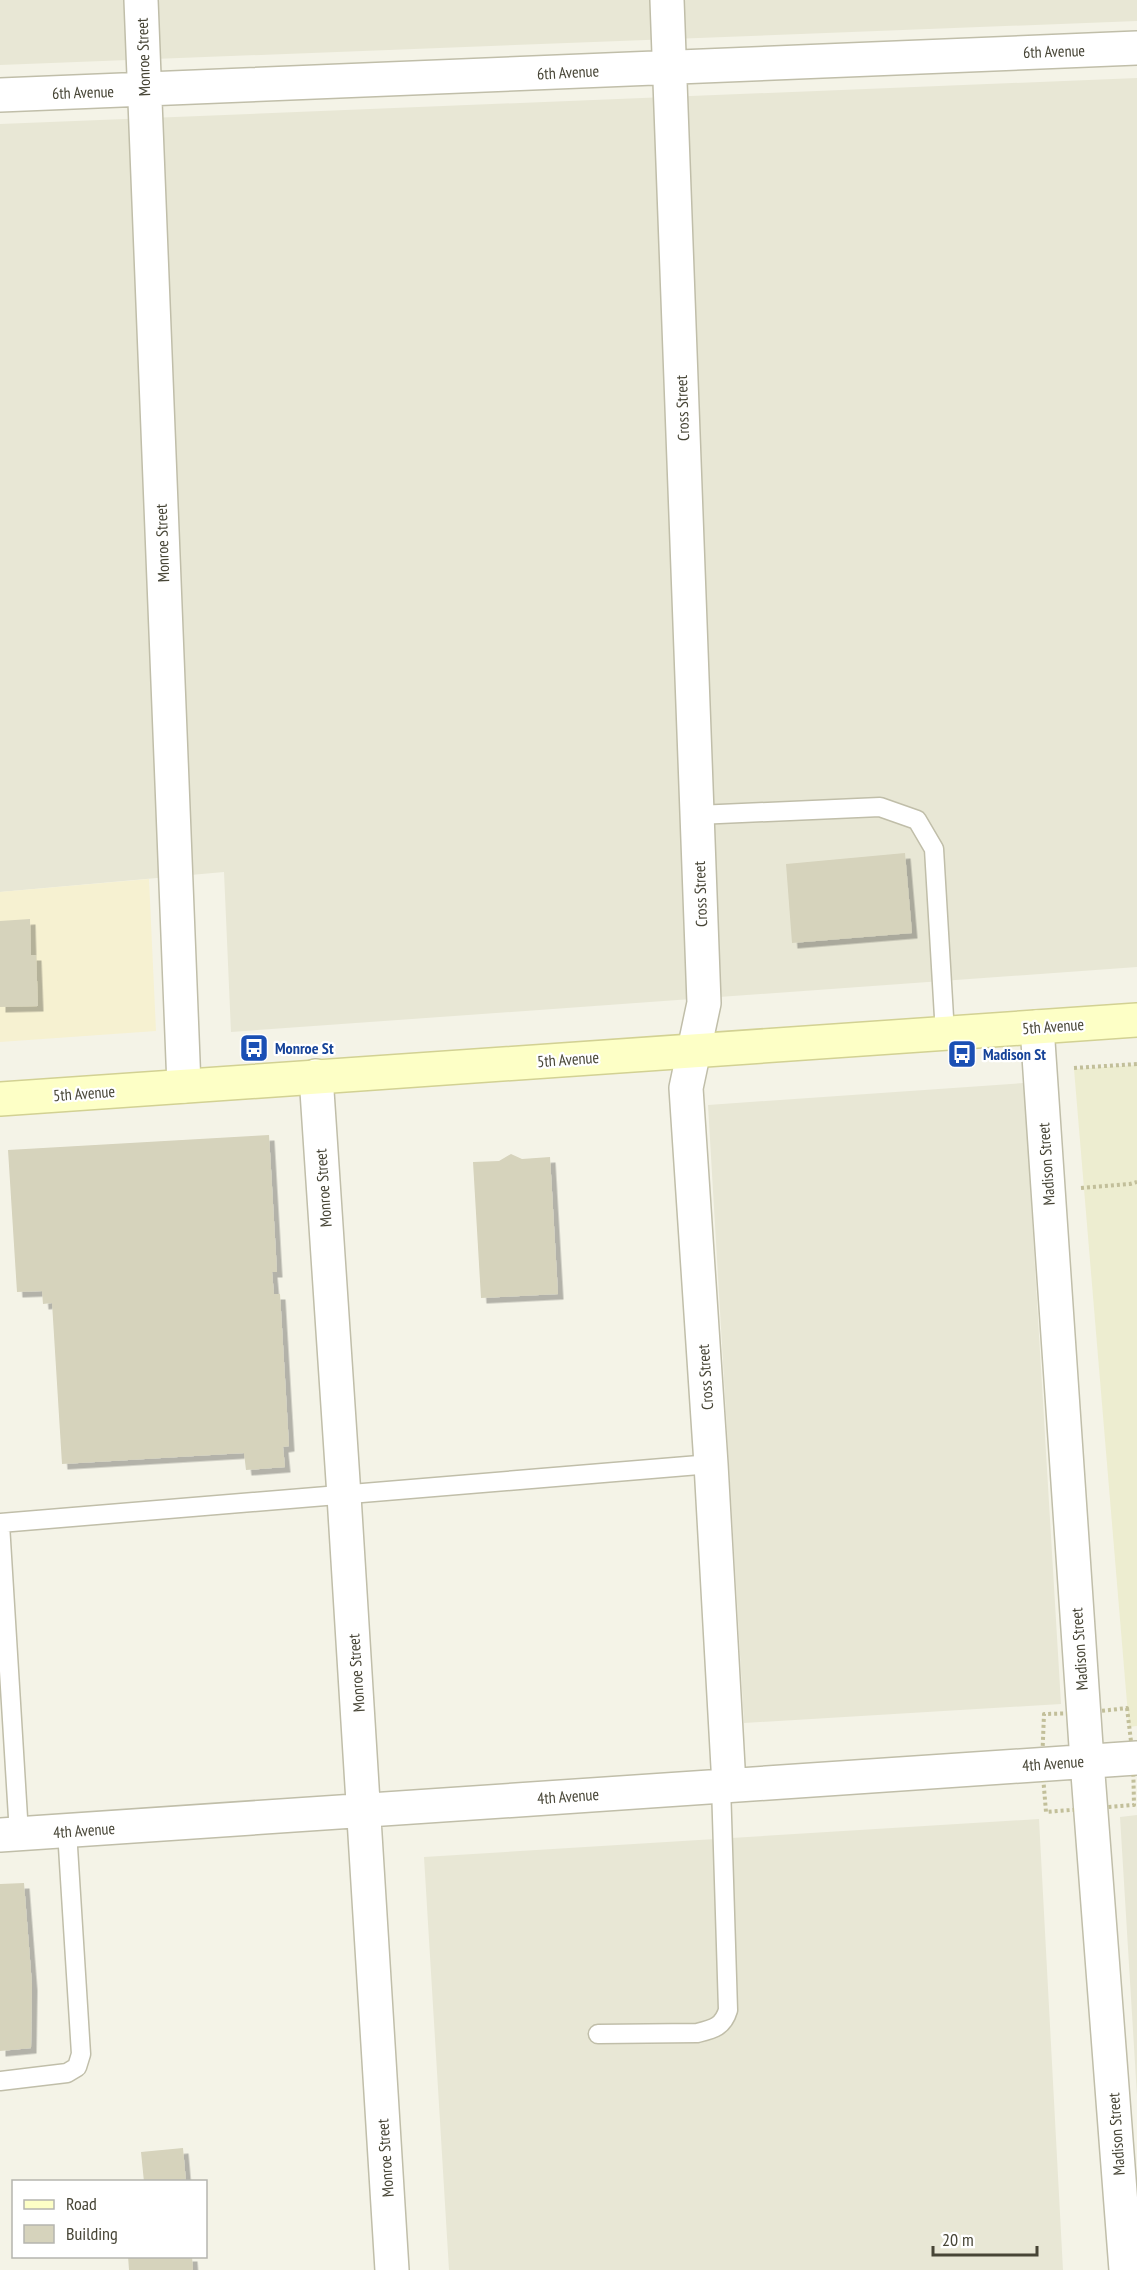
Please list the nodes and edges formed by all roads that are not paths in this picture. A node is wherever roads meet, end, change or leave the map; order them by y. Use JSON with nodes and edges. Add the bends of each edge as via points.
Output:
{"nodes":[{"id":1,"x":141,"y":0,"type":"edge"},
{"id":2,"x":668,"y":0,"type":"edge"},
{"id":3,"x":1137,"y":48,"type":"edge"},
{"id":4,"x":670,"y":67,"type":"junction"},
{"id":5,"x":144,"y":90,"type":"junction"},
{"id":6,"x":0,"y":95,"type":"edge"},
{"id":7,"x":697,"y":815,"type":"junction"},
{"id":8,"x":1137,"y":1020,"type":"edge"},
{"id":9,"x":1037,"y":1028,"type":"junction"},
{"id":10,"x":945,"y":1034,"type":"junction"},
{"id":11,"x":694,"y":1050,"type":"junction"},
{"id":12,"x":316,"y":1076,"type":"junction"},
{"id":13,"x":184,"y":1086,"type":"junction"},
{"id":14,"x":0,"y":1099,"type":"edge"},
{"id":15,"x":711,"y":1464,"type":"junction"},
{"id":16,"x":344,"y":1496,"type":"junction"},
{"id":17,"x":0,"y":1524,"type":"edge"},
{"id":18,"x":1137,"y":1758,"type":"edge"},
{"id":19,"x":1087,"y":1761,"type":"junction"},
{"id":20,"x":725,"y":1785,"type":"junction"},
{"id":21,"x":364,"y":1811,"type":"junction"},
{"id":22,"x":67,"y":1831,"type":"junction"},
{"id":23,"x":9,"y":1835,"type":"edge"},
{"id":24,"x":598,"y":2034,"type":"dead end"},
{"id":25,"x":0,"y":2081,"type":"edge"},
{"id":26,"x":392,"y":2270,"type":"edge"},
{"id":27,"x":1126,"y":2270,"type":"edge"}],
"edges":[{"from":1,"to":5,"type":"street","name":"Monroe Street"},
{"from":2,"to":4,"type":"street","name":"Cross Street"},
{"from":3,"to":4,"type":"street","name":"6th Avenue"},
{"from":4,"to":5,"type":"street","name":"6th Avenue"},
{"from":4,"to":7,"type":"street","name":"Cross Street"},
{"from":5,"to":6,"type":"street","name":"6th Avenue"},
{"from":5,"to":13,"type":"street","name":"Monroe Street"},
{"from":7,"to":10,"type":"lane","via":[[880,807],[917,820],[934,849]]},
{"from":7,"to":11,"type":"street","name":"Cross Street","via":[[704,1003]]},
{"from":8,"to":9,"type":"main road","name":"5th Avenue"},
{"from":9,"to":10,"type":"main road","name":"5th Avenue"},
{"from":9,"to":19,"type":"street","name":"Madison Street"},
{"from":10,"to":11,"type":"main road","name":"5th Avenue"},
{"from":11,"to":12,"type":"main road","name":"5th Avenue"},
{"from":11,"to":15,"type":"street","name":"Cross Street","via":[[686,1088]]},
{"from":12,"to":13,"type":"main road","name":"5th Avenue"},
{"from":12,"to":16,"type":"street","name":"Monroe Street"},
{"from":13,"to":14,"type":"main road","name":"5th Avenue"},
{"from":15,"to":16,"type":"lane"},
{"from":15,"to":20,"type":"street","name":"Cross Street"},
{"from":16,"to":17,"type":"lane"},
{"from":16,"to":21,"type":"street","name":"Monroe Street"},
{"from":17,"to":23,"type":"lane"},
{"from":18,"to":19,"type":"street","name":"4th Avenue"},
{"from":19,"to":20,"type":"street","name":"4th Avenue"},
{"from":19,"to":27,"type":"street","name":"Madison Street"},
{"from":20,"to":21,"type":"street","name":"4th Avenue"},
{"from":20,"to":24,"type":"lane","via":[[728,2010],[724,2022],[712,2030],[696,2033]]},
{"from":21,"to":22,"type":"street","name":"4th Avenue"},
{"from":21,"to":26,"type":"street","name":"Monroe Street"},
{"from":22,"to":23,"type":"street","name":"4th Avenue"},
{"from":22,"to":25,"type":"lane","via":[[81,2054],[77,2067],[67,2073]]}]}
